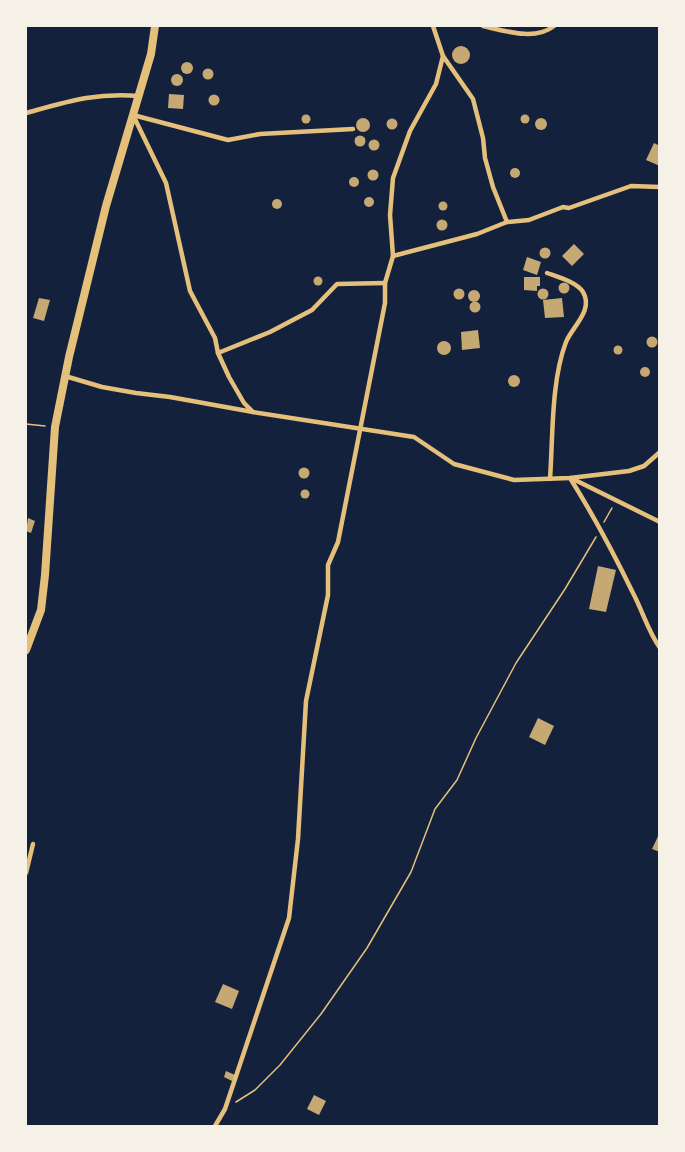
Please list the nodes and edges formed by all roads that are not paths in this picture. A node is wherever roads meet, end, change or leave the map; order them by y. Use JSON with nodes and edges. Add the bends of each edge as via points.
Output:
{"nodes":[{"id":1,"x":155,"y":26,"type":"edge"},
{"id":2,"x":433,"y":26,"type":"edge"},
{"id":3,"x":483,"y":26,"type":"edge"},
{"id":4,"x":554,"y":26,"type":"edge"},
{"id":5,"x":443,"y":56,"type":"junction"},
{"id":6,"x":139,"y":96,"type":"junction"},
{"id":7,"x":26,"y":113,"type":"edge"},
{"id":8,"x":133,"y":115,"type":"junction"},
{"id":9,"x":353,"y":129,"type":"dead end"},
{"id":10,"x":660,"y":187,"type":"edge"},
{"id":11,"x":507,"y":222,"type":"junction"},
{"id":12,"x":393,"y":256,"type":"junction"},
{"id":13,"x":547,"y":273,"type":"dead end"},
{"id":14,"x":384,"y":283,"type":"junction"},
{"id":15,"x":218,"y":353,"type":"junction"},
{"id":16,"x":65,"y":376,"type":"junction"},
{"id":17,"x":253,"y":412,"type":"junction"},
{"id":18,"x":361,"y":428,"type":"junction"},
{"id":19,"x":660,"y":452,"type":"edge"},
{"id":20,"x":570,"y":478,"type":"junction"},
{"id":21,"x":550,"y":479,"type":"junction"},
{"id":22,"x":660,"y":522,"type":"edge"},
{"id":23,"x":660,"y":648,"type":"edge"},
{"id":24,"x":26,"y":650,"type":"edge"},
{"id":25,"x":33,"y":844,"type":"dead end"},
{"id":26,"x":26,"y":873,"type":"edge"},
{"id":27,"x":215,"y":1126,"type":"edge"}],
"edges":[{"from":1,"to":6,"type":"main road"},
{"from":2,"to":5,"type":"street"},
{"from":3,"to":4,"type":"street","via":[[514,34],[546,32]]},
{"from":5,"to":11,"type":"street","via":[[473,99],[493,187]]},
{"from":5,"to":12,"type":"street","via":[[436,84],[410,131],[393,178]]},
{"from":6,"to":7,"type":"street","via":[[89,96]]},
{"from":6,"to":8,"type":"main road"},
{"from":8,"to":9,"type":"street","via":[[228,140]]},
{"from":8,"to":15,"type":"street","via":[[166,183],[190,291],[215,338]]},
{"from":8,"to":16,"type":"main road","via":[[106,206]]},
{"from":10,"to":11,"type":"street","via":[[631,186],[529,220]]},
{"from":11,"to":12,"type":"street"},
{"from":12,"to":14,"type":"street"},
{"from":13,"to":21,"type":"street","via":[[575,285],[583,292],[587,304],[560,360]]},
{"from":14,"to":15,"type":"street","via":[[337,284],[312,310]]},
{"from":14,"to":18,"type":"street","via":[[386,303]]},
{"from":15,"to":17,"type":"street","via":[[244,403]]},
{"from":16,"to":17,"type":"street","via":[[102,387]]},
{"from":16,"to":24,"type":"main road","via":[[55,427],[41,610]]},
{"from":17,"to":18,"type":"street"},
{"from":18,"to":21,"type":"street","via":[[414,437],[454,464],[514,480]]},
{"from":18,"to":27,"type":"street","via":[[338,542],[328,565],[328,595],[306,701],[289,918],[225,1109]]},
{"from":19,"to":20,"type":"street","via":[[644,466],[629,471]]},
{"from":20,"to":21,"type":"street"},
{"from":20,"to":22,"type":"street"},
{"from":20,"to":23,"type":"street","via":[[601,528],[650,635]]},
{"from":25,"to":26,"type":"street"}]}
